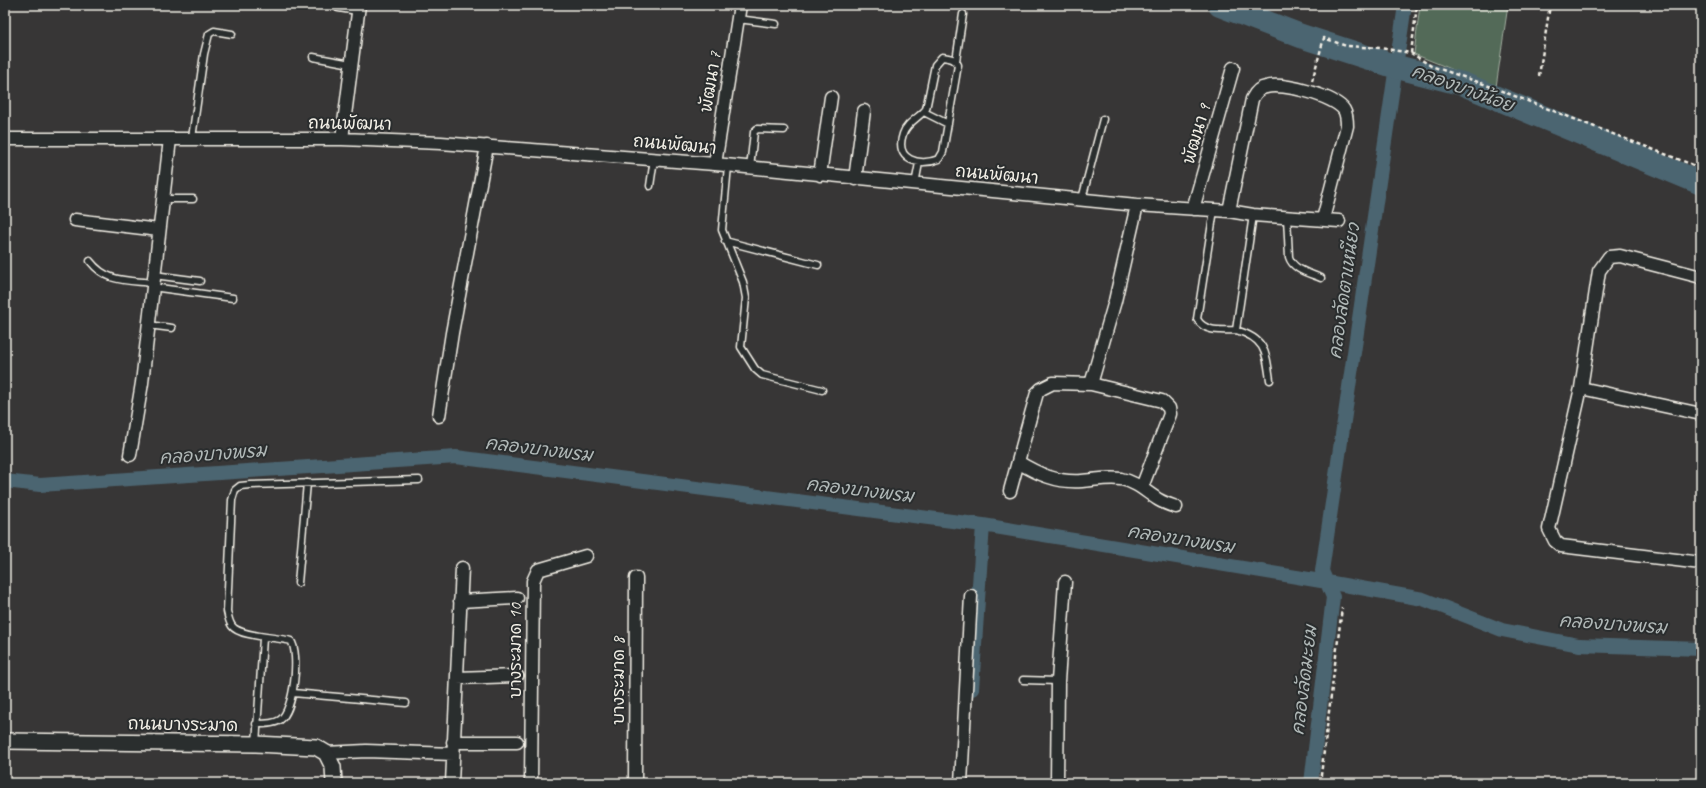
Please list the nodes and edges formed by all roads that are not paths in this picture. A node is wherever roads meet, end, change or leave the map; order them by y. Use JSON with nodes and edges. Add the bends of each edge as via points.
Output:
{"nodes":[{"id":1,"x":339,"y":5,"type":"edge"},
{"id":2,"x":740,"y":5,"type":"edge"},
{"id":3,"x":358,"y":7,"type":"edge"},
{"id":4,"x":963,"y":14,"type":"dead end"},
{"id":5,"x":738,"y":19,"type":"junction"},
{"id":6,"x":776,"y":24,"type":"dead end"},
{"id":7,"x":232,"y":34,"type":"dead end"},
{"id":8,"x":313,"y":56,"type":"dead end"},
{"id":9,"x":956,"y":61,"type":"junction"},
{"id":10,"x":351,"y":64,"type":"junction"},
{"id":11,"x":1233,"y":68,"type":"dead end"},
{"id":12,"x":832,"y":97,"type":"dead end"},
{"id":13,"x":864,"y":111,"type":"dead end"},
{"id":14,"x":924,"y":112,"type":"junction"},
{"id":15,"x":1103,"y":119,"type":"dead end"},
{"id":16,"x":948,"y":124,"type":"junction"},
{"id":17,"x":784,"y":130,"type":"dead end"},
{"id":18,"x":5,"y":138,"type":"edge"},
{"id":19,"x":192,"y":138,"type":"junction"},
{"id":20,"x":170,"y":139,"type":"junction"},
{"id":21,"x":342,"y":139,"type":"junction"},
{"id":22,"x":487,"y":146,"type":"junction"},
{"id":23,"x":654,"y":159,"type":"junction"},
{"id":24,"x":919,"y":163,"type":"junction"},
{"id":25,"x":715,"y":164,"type":"junction"},
{"id":26,"x":728,"y":166,"type":"junction"},
{"id":27,"x":750,"y":168,"type":"junction"},
{"id":28,"x":820,"y":175,"type":"junction"},
{"id":29,"x":855,"y":179,"type":"junction"},
{"id":30,"x":915,"y":184,"type":"junction"},
{"id":31,"x":650,"y":186,"type":"dead end"},
{"id":32,"x":163,"y":199,"type":"junction"},
{"id":33,"x":193,"y":199,"type":"dead end"},
{"id":34,"x":1082,"y":199,"type":"junction"},
{"id":35,"x":1137,"y":205,"type":"junction"},
{"id":36,"x":1193,"y":208,"type":"junction"},
{"id":37,"x":1214,"y":210,"type":"junction"},
{"id":38,"x":1229,"y":211,"type":"junction"},
{"id":39,"x":1253,"y":215,"type":"junction"},
{"id":40,"x":1286,"y":217,"type":"junction"},
{"id":41,"x":75,"y":220,"type":"dead end"},
{"id":42,"x":1323,"y":220,"type":"junction"},
{"id":43,"x":1339,"y":221,"type":"dead end"},
{"id":44,"x":159,"y":230,"type":"junction"},
{"id":45,"x":725,"y":241,"type":"junction"},
{"id":46,"x":90,"y":261,"type":"dead end"},
{"id":47,"x":818,"y":265,"type":"dead end"},
{"id":48,"x":1701,"y":277,"type":"edge"},
{"id":49,"x":1321,"y":278,"type":"dead end"},
{"id":50,"x":200,"y":281,"type":"dead end"},
{"id":51,"x":153,"y":282,"type":"junction"},
{"id":52,"x":233,"y":298,"type":"dead end"},
{"id":53,"x":148,"y":325,"type":"junction"},
{"id":54,"x":172,"y":328,"type":"dead end"},
{"id":55,"x":1236,"y":330,"type":"junction"},
{"id":56,"x":1270,"y":380,"type":"dead end"},
{"id":57,"x":1091,"y":384,"type":"junction"},
{"id":58,"x":1581,"y":388,"type":"junction"},
{"id":59,"x":822,"y":390,"type":"dead end"},
{"id":60,"x":1701,"y":414,"type":"edge"},
{"id":61,"x":439,"y":416,"type":"dead end"},
{"id":62,"x":130,"y":455,"type":"dead end"},
{"id":63,"x":1018,"y":462,"type":"junction"},
{"id":64,"x":419,"y":480,"type":"dead end"},
{"id":65,"x":307,"y":483,"type":"junction"},
{"id":66,"x":1142,"y":487,"type":"junction"},
{"id":67,"x":1010,"y":491,"type":"dead end"},
{"id":68,"x":1176,"y":507,"type":"dead end"},
{"id":69,"x":586,"y":556,"type":"dead end"},
{"id":70,"x":1701,"y":563,"type":"edge"},
{"id":71,"x":462,"y":568,"type":"dead end"},
{"id":72,"x":636,"y":578,"type":"dead end"},
{"id":73,"x":1065,"y":582,"type":"dead end"},
{"id":74,"x":298,"y":583,"type":"dead end"},
{"id":75,"x":971,"y":596,"type":"dead end"},
{"id":76,"x":517,"y":598,"type":"dead end"},
{"id":77,"x":460,"y":601,"type":"junction"},
{"id":78,"x":263,"y":638,"type":"junction"},
{"id":79,"x":517,"y":676,"type":"dead end"},
{"id":80,"x":457,"y":678,"type":"junction"},
{"id":81,"x":1023,"y":680,"type":"dead end"},
{"id":82,"x":1058,"y":681,"type":"junction"},
{"id":83,"x":293,"y":693,"type":"junction"},
{"id":84,"x":406,"y":703,"type":"dead end"},
{"id":85,"x":256,"y":724,"type":"junction"},
{"id":86,"x":5,"y":741,"type":"edge"},
{"id":87,"x":453,"y":742,"type":"junction"},
{"id":88,"x":517,"y":742,"type":"dead end"},
{"id":89,"x":256,"y":744,"type":"junction"},
{"id":90,"x":326,"y":754,"type":"junction"},
{"id":91,"x":452,"y":754,"type":"junction"},
{"id":92,"x":334,"y":783,"type":"edge"},
{"id":93,"x":452,"y":783,"type":"edge"},
{"id":94,"x":531,"y":783,"type":"edge"},
{"id":95,"x":635,"y":783,"type":"edge"},
{"id":96,"x":961,"y":783,"type":"edge"},
{"id":97,"x":1057,"y":783,"type":"edge"}],
"edges":[{"from":1,"to":3,"type":"street"},
{"from":2,"to":5,"type":"street","name":"พัฒนา 7"},
{"from":3,"to":10,"type":"street"},
{"from":4,"to":9,"type":"lane"},
{"from":5,"to":6,"type":"lane"},
{"from":5,"to":25,"type":"street","name":"พัฒนา 7"},
{"from":7,"to":19,"type":"lane","via":[[214,31],[209,34]]},
{"from":8,"to":10,"type":"lane"},
{"from":9,"to":14,"type":"lane","via":[[942,57],[938,60]]},
{"from":9,"to":16,"type":"lane","via":[[958,68]]},
{"from":10,"to":21,"type":"street"},
{"from":11,"to":36,"type":"street","name":"พัฒนา 9"},
{"from":12,"to":28,"type":"street"},
{"from":13,"to":29,"type":"street"},
{"from":14,"to":16,"type":"lane"},
{"from":14,"to":24,"type":"lane","via":[[907,126],[902,140],[906,157]]},
{"from":15,"to":34,"type":"lane"},
{"from":16,"to":24,"type":"lane","via":[[943,152],[939,159]]},
{"from":17,"to":27,"type":"lane","via":[[757,129],[754,132]]},
{"from":18,"to":20,"type":"street","name":"ถนนพัฒนา"},
{"from":19,"to":20,"type":"street","name":"ถนนพัฒนา"},
{"from":19,"to":21,"type":"street","name":"ถนนพัฒนา"},
{"from":20,"to":32,"type":"street"},
{"from":21,"to":22,"type":"street","name":"ถนนพัฒนา"},
{"from":22,"to":23,"type":"street","name":"ถนนพัฒนา"},
{"from":22,"to":61,"type":"street"},
{"from":23,"to":25,"type":"street","name":"ถนนพัฒนา"},
{"from":23,"to":31,"type":"lane"},
{"from":24,"to":30,"type":"lane"},
{"from":25,"to":26,"type":"street","name":"ถนนพัฒนา"},
{"from":26,"to":27,"type":"street","name":"ถนนพัฒนา"},
{"from":26,"to":45,"type":"lane","via":[[722,222]]},
{"from":27,"to":28,"type":"street","name":"ถนนพัฒนา"},
{"from":28,"to":29,"type":"street","name":"ถนนพัฒนา"},
{"from":29,"to":30,"type":"street","name":"ถนนพัฒนา"},
{"from":30,"to":34,"type":"street","name":"ถนนพัฒนา"},
{"from":32,"to":33,"type":"lane"},
{"from":32,"to":44,"type":"street"},
{"from":34,"to":35,"type":"street","name":"ถนนพัฒนา"},
{"from":35,"to":36,"type":"street","name":"ถนนพัฒนา"},
{"from":35,"to":57,"type":"street","via":[[1115,302]]},
{"from":36,"to":37,"type":"street","name":"ถนนพัฒนา"},
{"from":37,"to":38,"type":"street","name":"ถนนพัฒนา"},
{"from":37,"to":55,"type":"lane","via":[[1197,319],[1200,325],[1206,328]]},
{"from":38,"to":39,"type":"street","name":"ถนนพัฒนา"},
{"from":38,"to":42,"type":"street","via":[[1254,94],[1266,87],[1277,86],[1324,96],[1345,111],[1347,126]]},
{"from":39,"to":40,"type":"street","name":"ถนนพัฒนา"},
{"from":39,"to":55,"type":"lane"},
{"from":40,"to":42,"type":"street","name":"ถนนพัฒนา"},
{"from":40,"to":49,"type":"lane","via":[[1291,262],[1294,266]]},
{"from":41,"to":44,"type":"street"},
{"from":42,"to":43,"type":"street","name":"ถนนพัฒนา"},
{"from":44,"to":51,"type":"street"},
{"from":45,"to":47,"type":"lane"},
{"from":45,"to":59,"type":"lane","via":[[743,282],[746,298],[741,347],[755,369],[762,375]]},
{"from":46,"to":51,"type":"lane","via":[[107,276]]},
{"from":48,"to":58,"type":"street","via":[[1620,256],[1609,257],[1599,271]]},
{"from":50,"to":51,"type":"lane"},
{"from":51,"to":52,"type":"lane"},
{"from":51,"to":53,"type":"street"},
{"from":53,"to":54,"type":"lane"},
{"from":53,"to":62,"type":"street","via":[[142,383]]},
{"from":55,"to":56,"type":"lane","via":[[1250,334],[1265,350]]},
{"from":57,"to":63,"type":"street","via":[[1053,383],[1037,393]]},
{"from":57,"to":66,"type":"street","via":[[1162,401],[1169,408],[1170,414]]},
{"from":58,"to":60,"type":"street"},
{"from":58,"to":70,"type":"street","via":[[1549,529],[1554,541],[1561,546],[1572,548]]},
{"from":63,"to":66,"type":"street","via":[[1040,474],[1059,480],[1121,479]]},
{"from":63,"to":67,"type":"street"},
{"from":64,"to":65,"type":"lane"},
{"from":65,"to":74,"type":"lane"},
{"from":65,"to":78,"type":"lane","via":[[240,486],[235,490],[232,508],[228,618],[237,630]]},
{"from":66,"to":68,"type":"street","via":[[1160,501]]},
{"from":69,"to":94,"type":"street","name":"บางระมาด 10","via":[[538,570],[533,581]]},
{"from":71,"to":77,"type":"street"},
{"from":72,"to":95,"type":"street","name":"บางระมาด 8"},
{"from":73,"to":82,"type":"street"},
{"from":75,"to":96,"type":"street"},
{"from":76,"to":77,"type":"street"},
{"from":77,"to":80,"type":"street"},
{"from":78,"to":83,"type":"lane","via":[[284,639],[294,645]]},
{"from":78,"to":85,"type":"lane"},
{"from":79,"to":80,"type":"street"},
{"from":80,"to":87,"type":"street"},
{"from":81,"to":82,"type":"lane"},
{"from":82,"to":97,"type":"street"},
{"from":83,"to":84,"type":"lane"},
{"from":83,"to":85,"type":"lane","via":[[287,713],[280,720]]},
{"from":85,"to":89,"type":"lane"},
{"from":86,"to":89,"type":"street","name":"ถนนบางระมาด"},
{"from":87,"to":88,"type":"street"},
{"from":87,"to":91,"type":"street"},
{"from":89,"to":90,"type":"street","name":"ถนนบางระมาด","via":[[316,746]]},
{"from":90,"to":91,"type":"street","via":[[366,751]]},
{"from":90,"to":92,"type":"street","via":[[333,767]]},
{"from":91,"to":93,"type":"street"}]}
